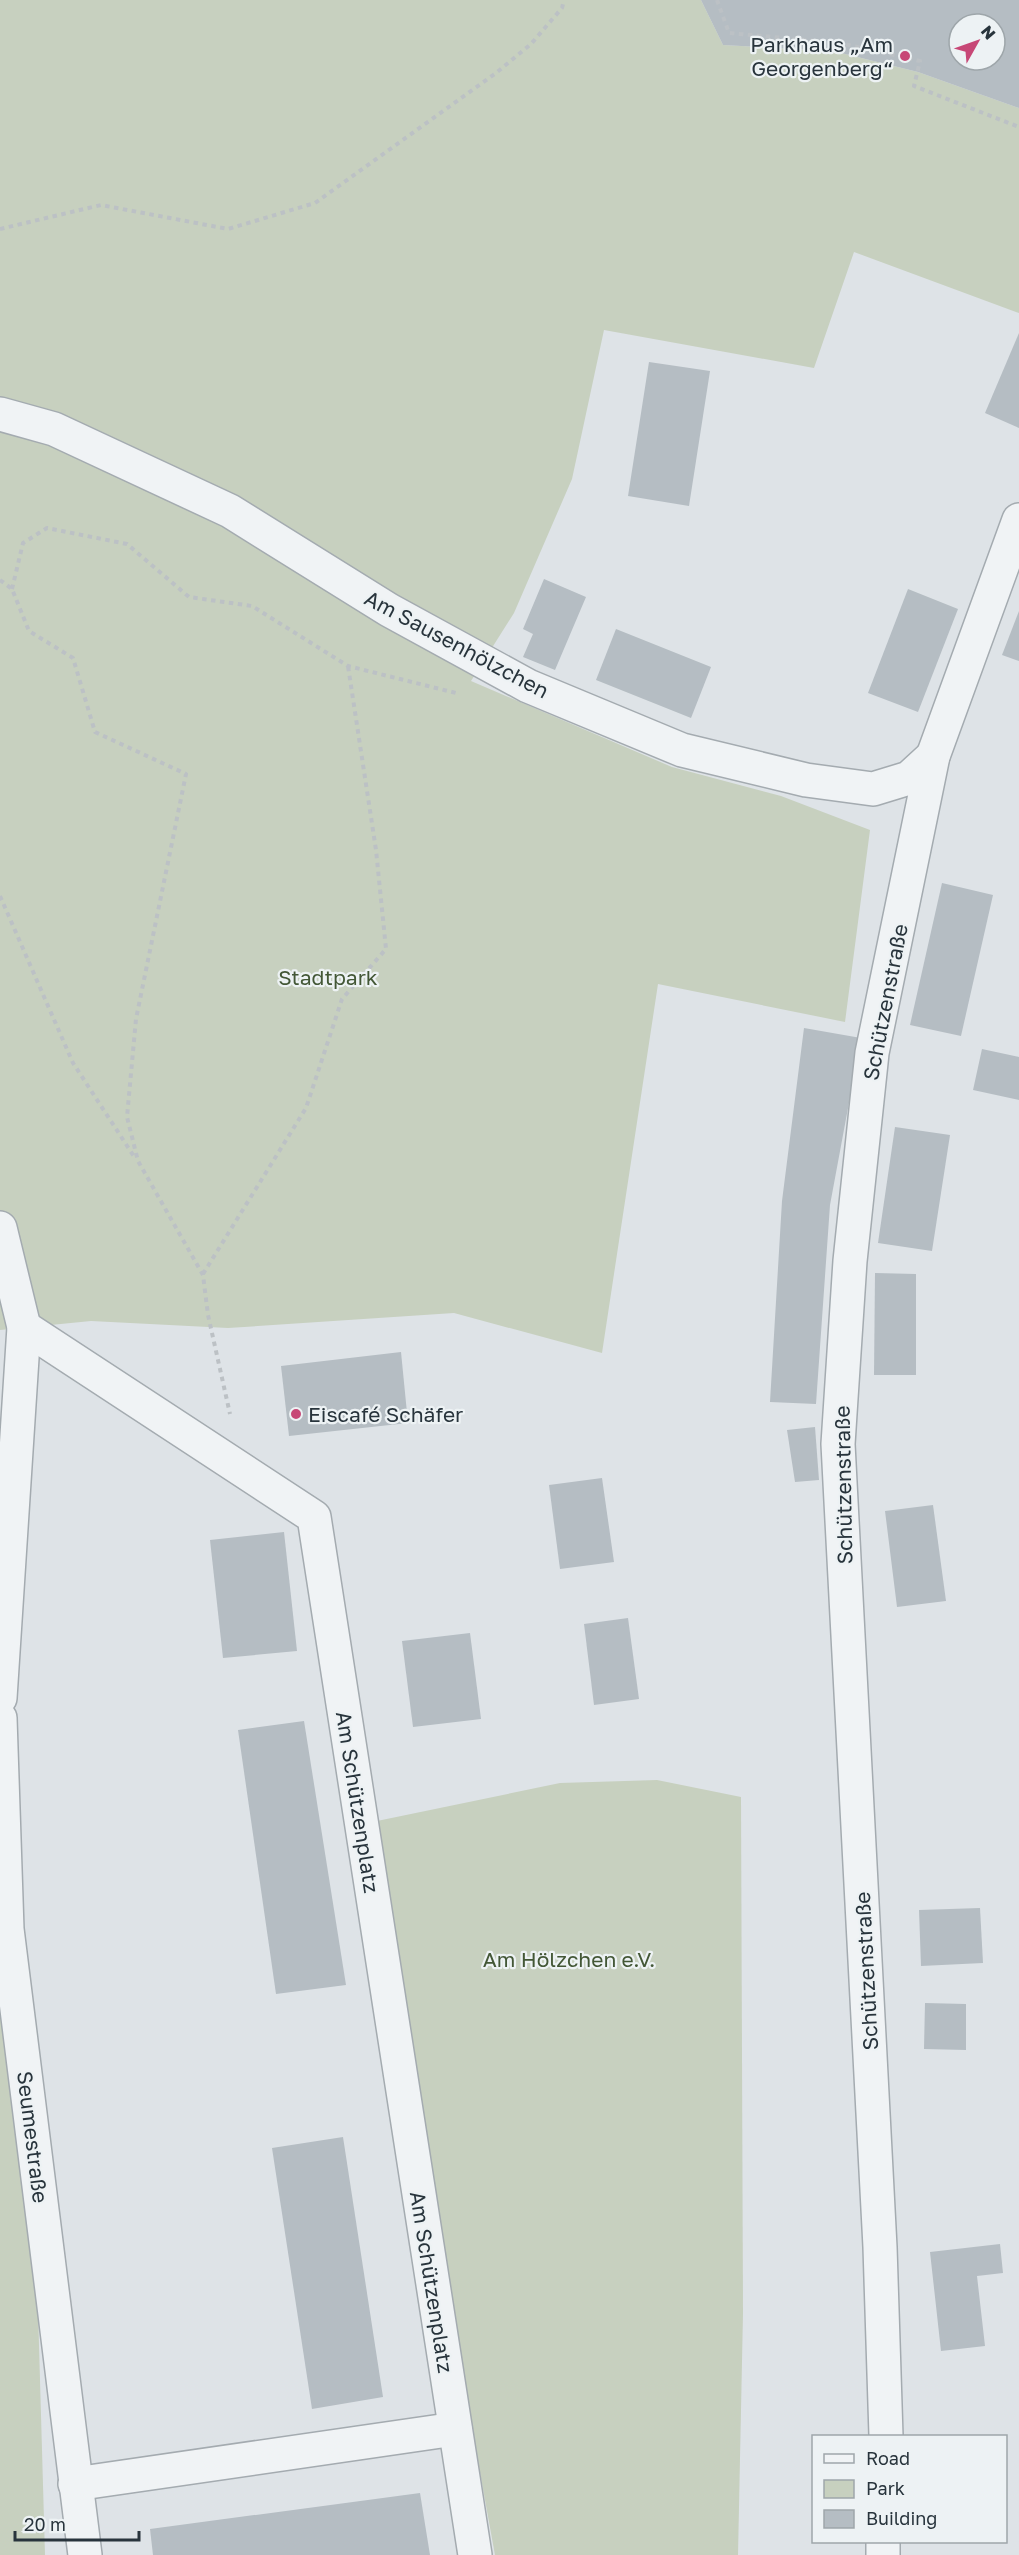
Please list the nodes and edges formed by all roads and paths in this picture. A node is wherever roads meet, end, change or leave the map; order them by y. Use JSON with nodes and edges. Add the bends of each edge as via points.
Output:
{"nodes":[{"id":1,"x":564,"y":0,"type":"edge"},
{"id":2,"x":717,"y":0,"type":"edge"},
{"id":3,"x":1019,"y":127,"type":"edge"},
{"id":4,"x":0,"y":229,"type":"edge"},
{"id":5,"x":0,"y":414,"type":"edge"},
{"id":6,"x":1019,"y":520,"type":"edge"},
{"id":7,"x":0,"y":580,"type":"edge"},
{"id":8,"x":12,"y":589,"type":"junction"},
{"id":9,"x":348,"y":666,"type":"junction"},
{"id":10,"x":463,"y":695,"type":"dead end"},
{"id":11,"x":933,"y":756,"type":"junction"},
{"id":12,"x":0,"y":896,"type":"edge"},
{"id":13,"x":138,"y":1161,"type":"junction"},
{"id":14,"x":0,"y":1228,"type":"edge"},
{"id":15,"x":203,"y":1275,"type":"junction"},
{"id":16,"x":24,"y":1327,"type":"junction"},
{"id":17,"x":243,"y":1468,"type":"junction"},
{"id":18,"x":0,"y":1698,"type":"edge"},
{"id":19,"x":0,"y":1718,"type":"edge"},
{"id":20,"x":455,"y":2429,"type":"junction"},
{"id":21,"x":886,"y":2435,"type":"edge"},
{"id":22,"x":75,"y":2484,"type":"junction"},
{"id":23,"x":85,"y":2555,"type":"edge"},
{"id":24,"x":474,"y":2555,"type":"edge"}],
"edges":[{"from":1,"to":4,"type":"path","via":[[562,8],[531,44],[505,66],[315,203],[228,229],[101,205]]},
{"from":2,"to":3,"type":"path","via":[[729,33],[840,43],[920,61],[914,86]]},
{"from":5,"to":11,"type":"street","name":"Am Sausenhölzchen","via":[[54,429],[230,511],[389,610],[528,686],[682,750],[807,780],[873,789],[909,778]]},
{"from":6,"to":11,"type":"street","name":"Schützenstraße"},
{"from":7,"to":8,"type":"path"},
{"from":8,"to":9,"type":"path","via":[[23,543],[47,528],[127,544],[189,597],[252,606]]},
{"from":8,"to":13,"type":"path","via":[[29,631],[73,658],[95,732],[186,774],[136,1020],[127,1117]]},
{"from":9,"to":10,"type":"path"},
{"from":9,"to":15,"type":"path","via":[[376,850],[386,949],[342,999],[306,1108]]},
{"from":11,"to":21,"type":"street","name":"Schützenstraße","via":[[872,1053],[850,1261],[838,1444],[880,2247]]},
{"from":12,"to":13,"type":"path","via":[[73,1063]]},
{"from":13,"to":15,"type":"path"},
{"from":14,"to":16,"type":"street"},
{"from":15,"to":17,"type":"path","via":[[208,1316]]},
{"from":16,"to":17,"type":"street","name":"Am Schützenplatz"},
{"from":16,"to":18,"type":"street"},
{"from":17,"to":20,"type":"street","name":"Am Schützenplatz","via":[[314,1517]]},
{"from":19,"to":22,"type":"street","name":"Seumestraße","via":[[7,1929]]},
{"from":20,"to":22,"type":"street"},
{"from":20,"to":24,"type":"street","name":"Am Schützenplatz"},
{"from":22,"to":23,"type":"street","name":"Seumestraße"}]}
